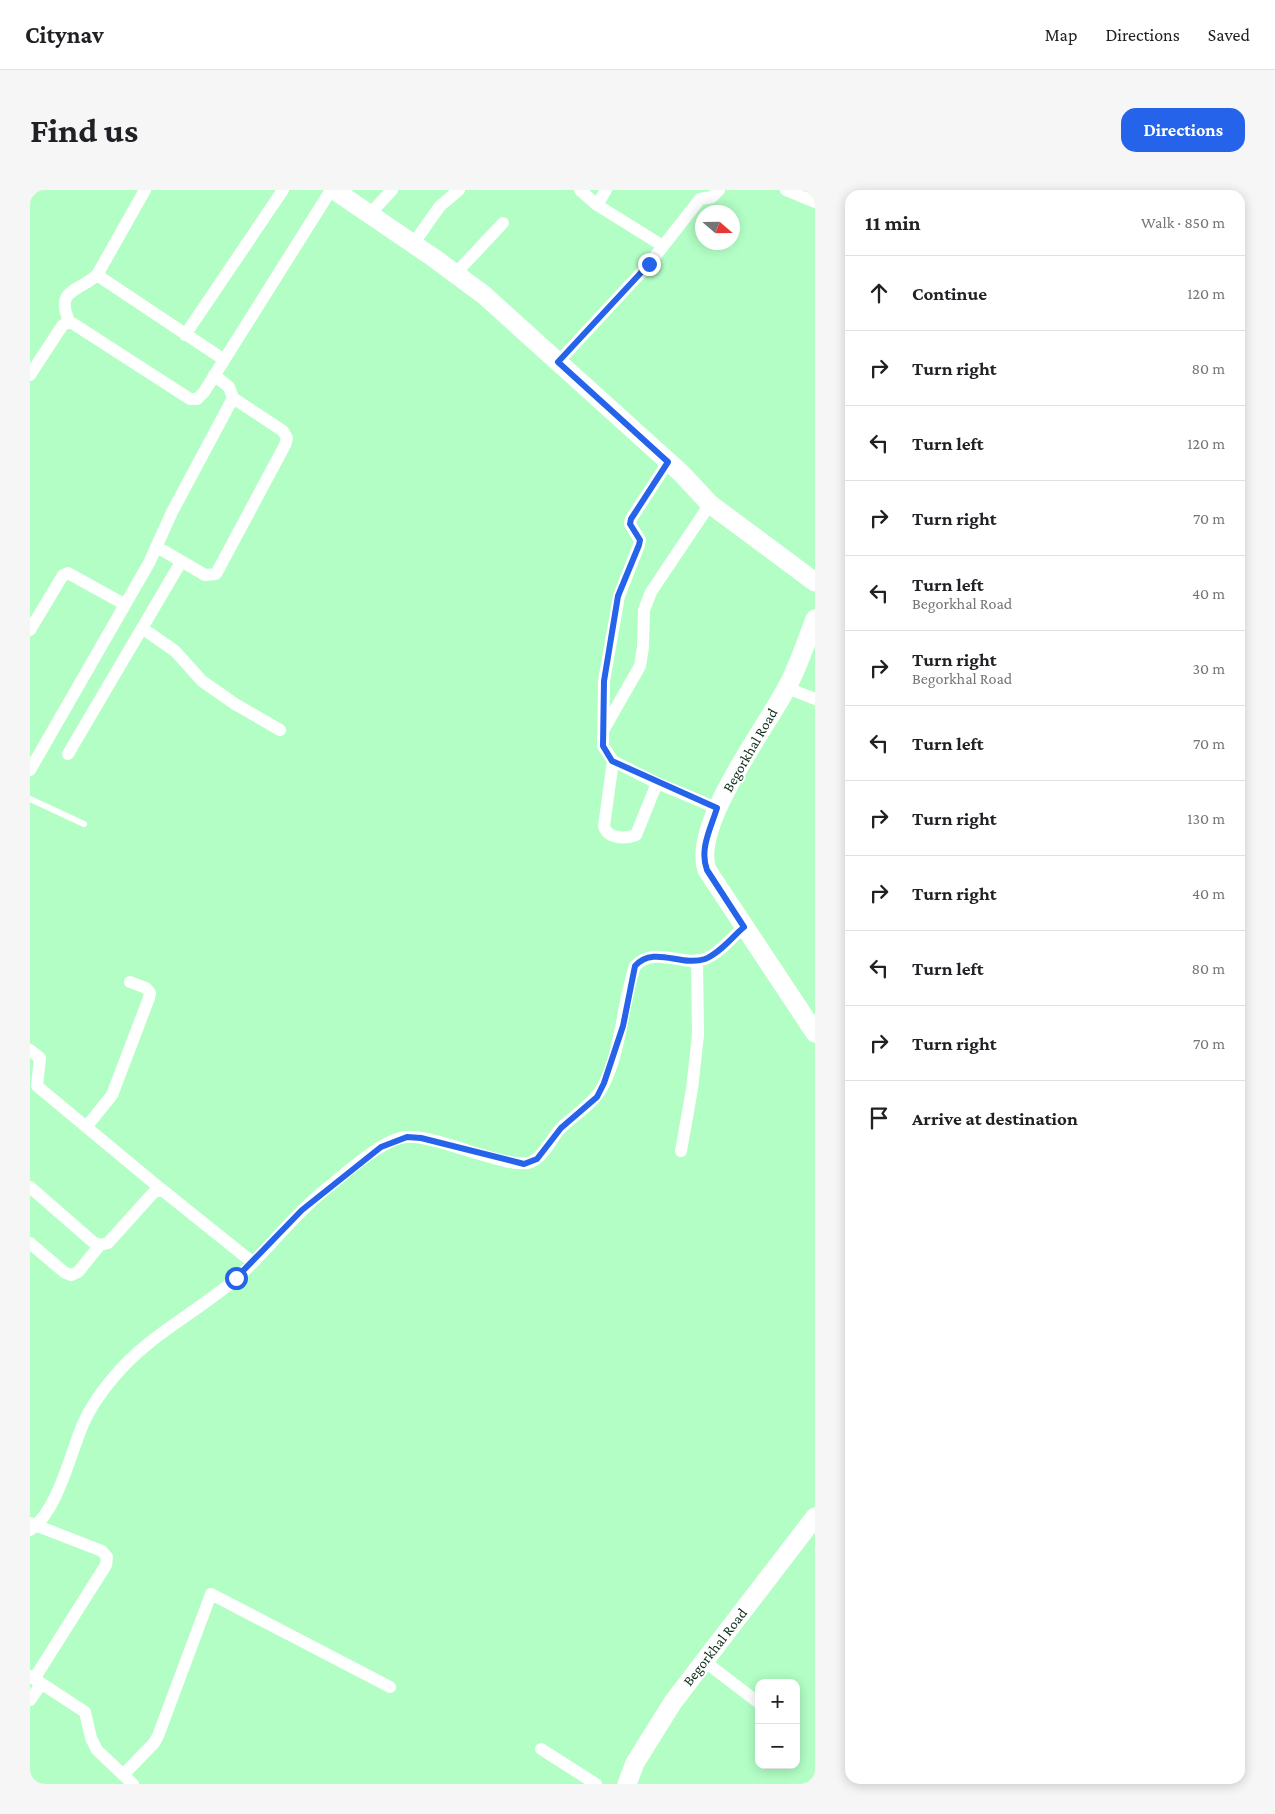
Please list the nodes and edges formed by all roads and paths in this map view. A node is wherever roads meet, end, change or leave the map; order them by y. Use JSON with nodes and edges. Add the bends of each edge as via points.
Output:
{"nodes":[{"id":1,"x":145,"y":190,"type":"edge"},
{"id":2,"x":283,"y":190,"type":"edge"},
{"id":3,"x":332,"y":190,"type":"edge"},
{"id":4,"x":392,"y":190,"type":"edge"},
{"id":5,"x":459,"y":190,"type":"edge"},
{"id":6,"x":580,"y":190,"type":"edge"},
{"id":7,"x":606,"y":190,"type":"edge"},
{"id":8,"x":719,"y":190,"type":"edge"},
{"id":9,"x":786,"y":190,"type":"edge"},
{"id":10,"x":815,"y":202,"type":"edge"},
{"id":11,"x":597,"y":204,"type":"junction"},
{"id":12,"x":369,"y":214,"type":"junction"},
{"id":13,"x":503,"y":224,"type":"dead end"},
{"id":14,"x":413,"y":244,"type":"junction"},
{"id":15,"x":663,"y":246,"type":"junction"},
{"id":16,"x":456,"y":273,"type":"junction"},
{"id":17,"x":97,"y":274,"type":"junction"},
{"id":18,"x":69,"y":321,"type":"junction"},
{"id":19,"x":185,"y":335,"type":"junction"},
{"id":20,"x":223,"y":359,"type":"junction"},
{"id":21,"x":558,"y":362,"type":"junction"},
{"id":22,"x":30,"y":375,"type":"edge"},
{"id":23,"x":214,"y":375,"type":"junction"},
{"id":24,"x":233,"y":398,"type":"junction"},
{"id":25,"x":668,"y":462,"type":"junction"},
{"id":26,"x":710,"y":504,"type":"junction"},
{"id":27,"x":157,"y":547,"type":"junction"},
{"id":28,"x":181,"y":562,"type":"junction"},
{"id":29,"x":815,"y":582,"type":"edge"},
{"id":30,"x":124,"y":604,"type":"junction"},
{"id":31,"x":815,"y":619,"type":"edge"},
{"id":32,"x":142,"y":628,"type":"junction"},
{"id":33,"x":30,"y":630,"type":"edge"},
{"id":34,"x":787,"y":688,"type":"junction"},
{"id":35,"x":815,"y":699,"type":"edge"},
{"id":36,"x":280,"y":730,"type":"dead end"},
{"id":37,"x":604,"y":731,"type":"junction"},
{"id":38,"x":68,"y":754,"type":"dead end"},
{"id":39,"x":612,"y":761,"type":"junction"},
{"id":40,"x":30,"y":770,"type":"edge"},
{"id":41,"x":656,"y":783,"type":"junction"},
{"id":42,"x":30,"y":799,"type":"edge"},
{"id":43,"x":717,"y":808,"type":"junction"},
{"id":44,"x":84,"y":824,"type":"dead end"},
{"id":45,"x":744,"y":927,"type":"junction"},
{"id":46,"x":697,"y":960,"type":"junction"},
{"id":47,"x":130,"y":982,"type":"dead end"},
{"id":48,"x":815,"y":1033,"type":"edge"},
{"id":49,"x":30,"y":1050,"type":"edge"},
{"id":50,"x":87,"y":1126,"type":"junction"},
{"id":51,"x":681,"y":1151,"type":"dead end"},
{"id":52,"x":30,"y":1187,"type":"edge"},
{"id":53,"x":161,"y":1189,"type":"junction"},
{"id":54,"x":30,"y":1243,"type":"edge"},
{"id":55,"x":100,"y":1245,"type":"junction"},
{"id":56,"x":252,"y":1262,"type":"junction"},
{"id":57,"x":815,"y":1517,"type":"edge"},
{"id":58,"x":32,"y":1527,"type":"edge"},
{"id":59,"x":704,"y":1661,"type":"junction"},
{"id":60,"x":35,"y":1680,"type":"edge"},
{"id":61,"x":390,"y":1687,"type":"dead end"},
{"id":62,"x":30,"y":1700,"type":"edge"},
{"id":63,"x":755,"y":1700,"type":"edge"},
{"id":64,"x":541,"y":1749,"type":"dead end"},
{"id":65,"x":123,"y":1775,"type":"junction"},
{"id":66,"x":133,"y":1784,"type":"edge"},
{"id":67,"x":596,"y":1784,"type":"edge"},
{"id":68,"x":627,"y":1784,"type":"edge"}],
"edges":[{"from":1,"to":17,"type":"street"},
{"from":2,"to":19,"type":"street"},
{"from":3,"to":12,"type":"street"},
{"from":3,"to":20,"type":"street"},
{"from":4,"to":12,"type":"street"},
{"from":5,"to":14,"type":"street","via":[[440,206]]},
{"from":6,"to":11,"type":"street"},
{"from":7,"to":11,"type":"street"},
{"from":8,"to":15,"type":"street","via":[[712,197],[700,199]]},
{"from":9,"to":10,"type":"street"},
{"from":11,"to":15,"type":"street"},
{"from":12,"to":14,"type":"street"},
{"from":13,"to":16,"type":"street"},
{"from":14,"to":16,"type":"street"},
{"from":15,"to":21,"type":"street"},
{"from":16,"to":21,"type":"street"},
{"from":17,"to":18,"type":"street","via":[[64,299],[63,308]]},
{"from":17,"to":19,"type":"street"},
{"from":18,"to":22,"type":"street","via":[[62,326]]},
{"from":18,"to":23,"type":"street","via":[[190,398],[197,399]]},
{"from":19,"to":20,"type":"street"},
{"from":20,"to":23,"type":"street"},
{"from":21,"to":25,"type":"street"},
{"from":23,"to":24,"type":"street","via":[[229,387]]},
{"from":24,"to":27,"type":"street","via":[[172,512]]},
{"from":24,"to":28,"type":"street","via":[[283,431],[287,438],[216,574],[205,575]]},
{"from":25,"to":26,"type":"street"},
{"from":25,"to":37,"type":"street","via":[[631,519],[630,524],[640,540],[618,596],[604,681]]},
{"from":26,"to":29,"type":"street"},
{"from":26,"to":37,"type":"street","via":[[651,592],[644,610],[644,647],[640,666]]},
{"from":27,"to":28,"type":"street"},
{"from":27,"to":30,"type":"street"},
{"from":28,"to":32,"type":"street"},
{"from":30,"to":33,"type":"street","via":[[68,573],[63,575]]},
{"from":30,"to":40,"type":"street"},
{"from":31,"to":34,"type":"street","name":"Begorkhal Road"},
{"from":32,"to":36,"type":"street","via":[[174,651],[202,681]]},
{"from":32,"to":38,"type":"street"},
{"from":34,"to":35,"type":"street"},
{"from":34,"to":43,"type":"street","name":"Begorkhal Road"},
{"from":37,"to":39,"type":"street","via":[[603,746]]},
{"from":39,"to":41,"type":"street"},
{"from":39,"to":41,"type":"street","via":[[604,826],[610,836],[636,835]]},
{"from":41,"to":43,"type":"street"},
{"from":42,"to":44,"type":"lane"},
{"from":43,"to":45,"type":"street","name":"Begorkhal Road","via":[[703,860]]},
{"from":45,"to":46,"type":"street","via":[[712,954]]},
{"from":45,"to":48,"type":"street","name":"Begorkhal Road"},
{"from":46,"to":51,"type":"street","via":[[698,1035]]},
{"from":46,"to":56,"type":"street","via":[[652,956],[640,960],[635,966],[623,1026],[597,1097],[561,1128],[537,1159],[524,1164],[421,1138],[396,1139],[323,1191]]},
{"from":47,"to":50,"type":"street","via":[[146,988],[149,998],[112,1095]]},
{"from":49,"to":50,"type":"street","via":[[40,1058],[37,1086]]},
{"from":50,"to":53,"type":"street"},
{"from":52,"to":55,"type":"street"},
{"from":53,"to":55,"type":"street","via":[[153,1193],[108,1243]]},
{"from":53,"to":56,"type":"street"},
{"from":54,"to":55,"type":"street","via":[[71,1275],[78,1272]]},
{"from":56,"to":58,"type":"street","via":[[236,1278],[141,1349],[114,1376],[84,1422],[46,1513]]},
{"from":57,"to":59,"type":"street","name":"Begorkhal Road"},
{"from":58,"to":60,"type":"street","via":[[102,1550],[107,1557],[106,1565]]},
{"from":59,"to":63,"type":"street"},
{"from":59,"to":68,"type":"street","name":"Begorkhal Road","via":[[645,1746]]},
{"from":60,"to":62,"type":"street"},
{"from":60,"to":65,"type":"street","via":[[85,1712],[97,1750]]},
{"from":61,"to":65,"type":"street","via":[[211,1594],[158,1736]]},
{"from":64,"to":67,"type":"street"},
{"from":65,"to":66,"type":"street"}]}
